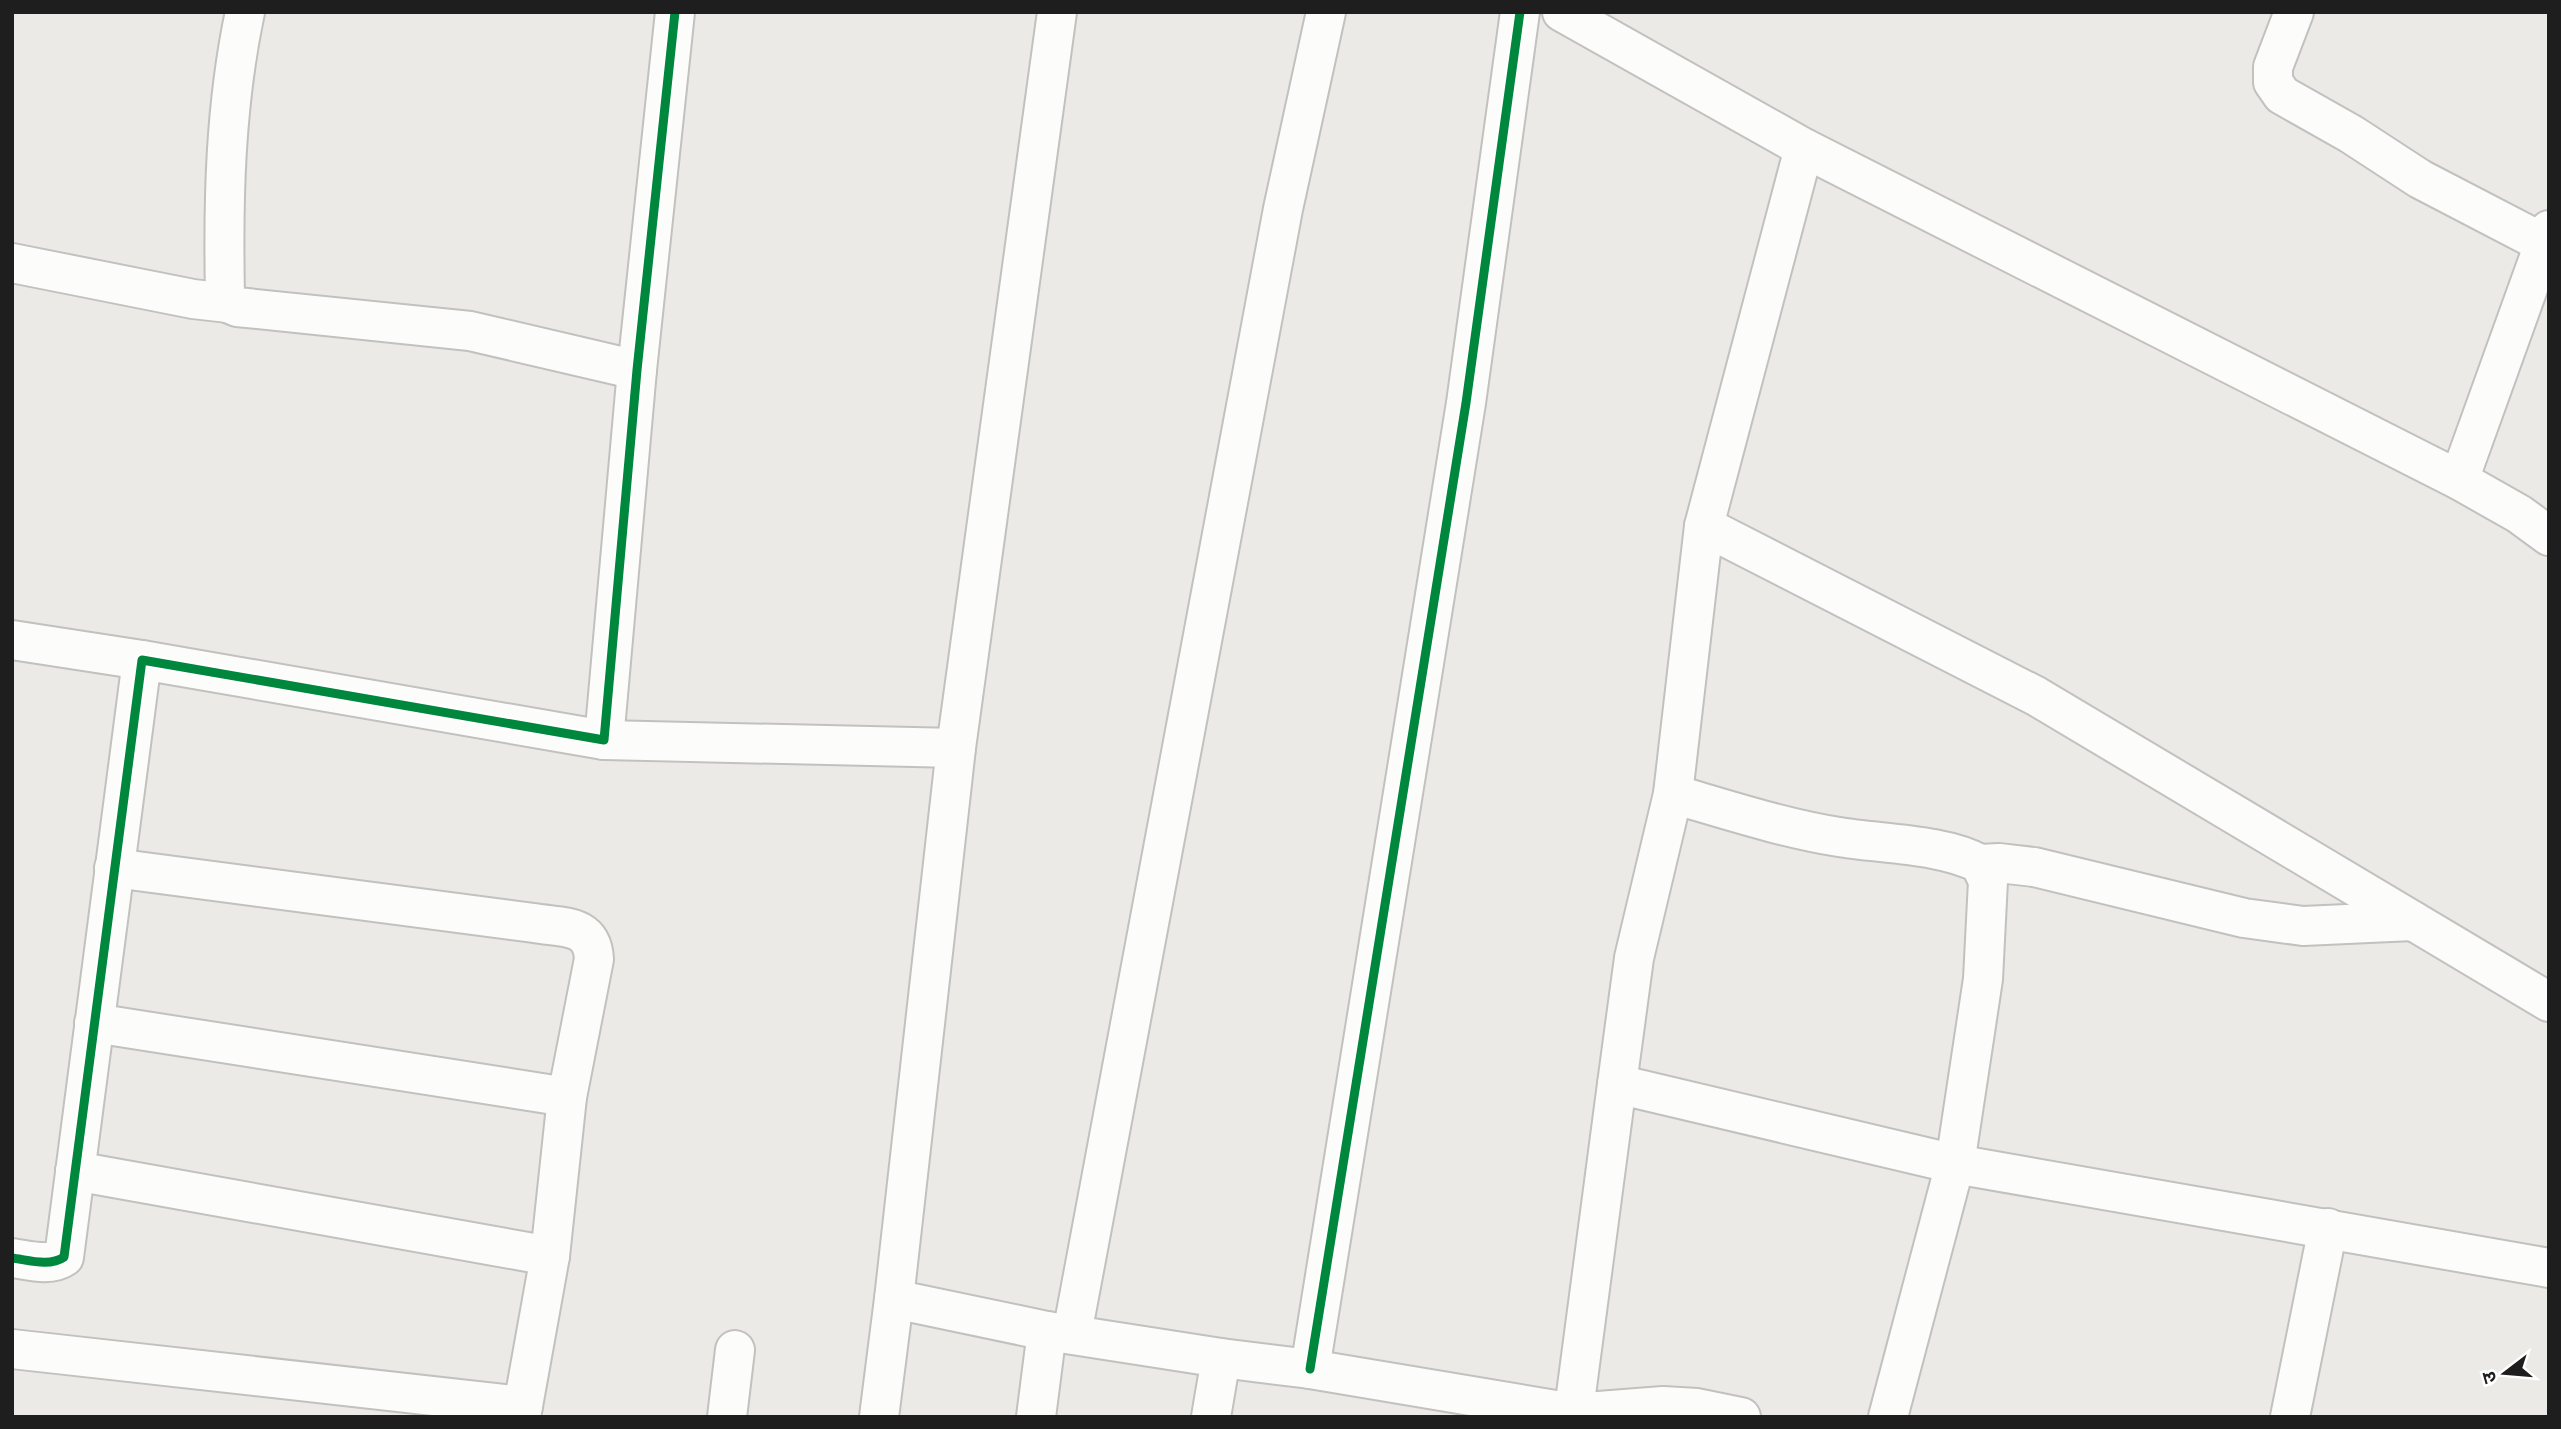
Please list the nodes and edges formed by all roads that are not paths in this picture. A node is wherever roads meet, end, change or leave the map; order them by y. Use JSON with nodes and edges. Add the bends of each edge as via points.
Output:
{"nodes":[{"id":1,"x":245,"y":12,"type":"edge"},
{"id":2,"x":1057,"y":12,"type":"edge"},
{"id":3,"x":1326,"y":12,"type":"edge"},
{"id":4,"x":1520,"y":12,"type":"edge"},
{"id":5,"x":1562,"y":12,"type":"edge"},
{"id":6,"x":2294,"y":12,"type":"edge"},
{"id":7,"x":665,"y":17,"type":"edge"},
{"id":8,"x":1804,"y":148,"type":"junction"},
{"id":9,"x":2546,"y":236,"type":"edge"},
{"id":10,"x":12,"y":263,"type":"edge"},
{"id":11,"x":228,"y":303,"type":"junction"},
{"id":12,"x":637,"y":370,"type":"junction"},
{"id":13,"x":2459,"y":480,"type":"junction"},
{"id":14,"x":1704,"y":526,"type":"junction"},
{"id":15,"x":2549,"y":536,"type":"edge"},
{"id":16,"x":12,"y":640,"type":"edge"},
{"id":17,"x":142,"y":660,"type":"junction"},
{"id":18,"x":604,"y":740,"type":"junction"},
{"id":19,"x":956,"y":748,"type":"junction"},
{"id":20,"x":1673,"y":794,"type":"junction"},
{"id":21,"x":1980,"y":864,"type":"junction"},
{"id":22,"x":114,"y":868,"type":"junction"},
{"id":23,"x":2413,"y":921,"type":"junction"},
{"id":24,"x":2549,"y":1002,"type":"edge"},
{"id":25,"x":94,"y":1023,"type":"junction"},
{"id":26,"x":1617,"y":1084,"type":"junction"},
{"id":27,"x":567,"y":1097,"type":"junction"},
{"id":28,"x":1955,"y":1164,"type":"junction"},
{"id":29,"x":75,"y":1171,"type":"junction"},
{"id":30,"x":2328,"y":1228,"type":"junction"},
{"id":31,"x":550,"y":1256,"type":"junction"},
{"id":32,"x":12,"y":1258,"type":"edge"},
{"id":33,"x":2549,"y":1268,"type":"edge"},
{"id":34,"x":894,"y":1299,"type":"junction"},
{"id":35,"x":1059,"y":1333,"type":"junction"},
{"id":36,"x":12,"y":1349,"type":"edge"},
{"id":37,"x":735,"y":1350,"type":"dead end"},
{"id":38,"x":1221,"y":1359,"type":"junction"},
{"id":39,"x":1310,"y":1369,"type":"junction"},
{"id":40,"x":522,"y":1411,"type":"edge"},
{"id":41,"x":1573,"y":1415,"type":"edge"},
{"id":42,"x":727,"y":1417,"type":"edge"},
{"id":43,"x":878,"y":1417,"type":"edge"},
{"id":44,"x":1036,"y":1417,"type":"edge"},
{"id":45,"x":1211,"y":1417,"type":"edge"},
{"id":46,"x":1741,"y":1417,"type":"edge"},
{"id":47,"x":1888,"y":1417,"type":"edge"},
{"id":48,"x":2290,"y":1417,"type":"edge"}],
"edges":[{"from":1,"to":11,"type":"street","via":[[224,167]]},
{"from":2,"to":19,"type":"street"},
{"from":3,"to":35,"type":"street"},
{"from":4,"to":39,"type":"street","via":[[1466,404]]},
{"from":5,"to":8,"type":"street"},
{"from":6,"to":9,"type":"street","via":[[2273,66],[2273,82],[2282,95],[2420,179]]},
{"from":7,"to":12,"type":"street"},
{"from":8,"to":13,"type":"street"},
{"from":8,"to":14,"type":"street"},
{"from":9,"to":13,"type":"street"},
{"from":10,"to":11,"type":"street"},
{"from":11,"to":12,"type":"street","via":[[279,313],[470,331]]},
{"from":12,"to":18,"type":"street"},
{"from":13,"to":15,"type":"street"},
{"from":14,"to":20,"type":"street"},
{"from":14,"to":23,"type":"street","via":[[2036,696]]},
{"from":16,"to":17,"type":"street"},
{"from":17,"to":18,"type":"street"},
{"from":17,"to":22,"type":"street"},
{"from":18,"to":19,"type":"street"},
{"from":19,"to":34,"type":"street"},
{"from":20,"to":21,"type":"street","via":[[1766,821],[1838,837],[1957,854]]},
{"from":20,"to":26,"type":"street","via":[[1634,958]]},
{"from":21,"to":23,"type":"street","via":[[2034,867],[2177,903],[2303,926]]},
{"from":21,"to":28,"type":"street","via":[[1988,881],[1983,979]]},
{"from":22,"to":25,"type":"street"},
{"from":22,"to":27,"type":"street","via":[[582,932],[590,939],[594,959]]},
{"from":23,"to":24,"type":"street"},
{"from":25,"to":27,"type":"street"},
{"from":25,"to":29,"type":"street"},
{"from":26,"to":28,"type":"street"},
{"from":26,"to":41,"type":"street"},
{"from":27,"to":31,"type":"street"},
{"from":28,"to":30,"type":"street"},
{"from":28,"to":47,"type":"street"},
{"from":29,"to":31,"type":"street"},
{"from":29,"to":32,"type":"street","via":[[64,1257],[44,1262]]},
{"from":30,"to":33,"type":"street"},
{"from":30,"to":48,"type":"street"},
{"from":31,"to":40,"type":"street"},
{"from":34,"to":35,"type":"street"},
{"from":34,"to":43,"type":"street"},
{"from":35,"to":38,"type":"street"},
{"from":35,"to":44,"type":"street"},
{"from":36,"to":40,"type":"street"},
{"from":37,"to":42,"type":"street"},
{"from":38,"to":39,"type":"street"},
{"from":38,"to":45,"type":"street"},
{"from":39,"to":41,"type":"street"},
{"from":41,"to":46,"type":"street","via":[[1662,1406]]}]}
